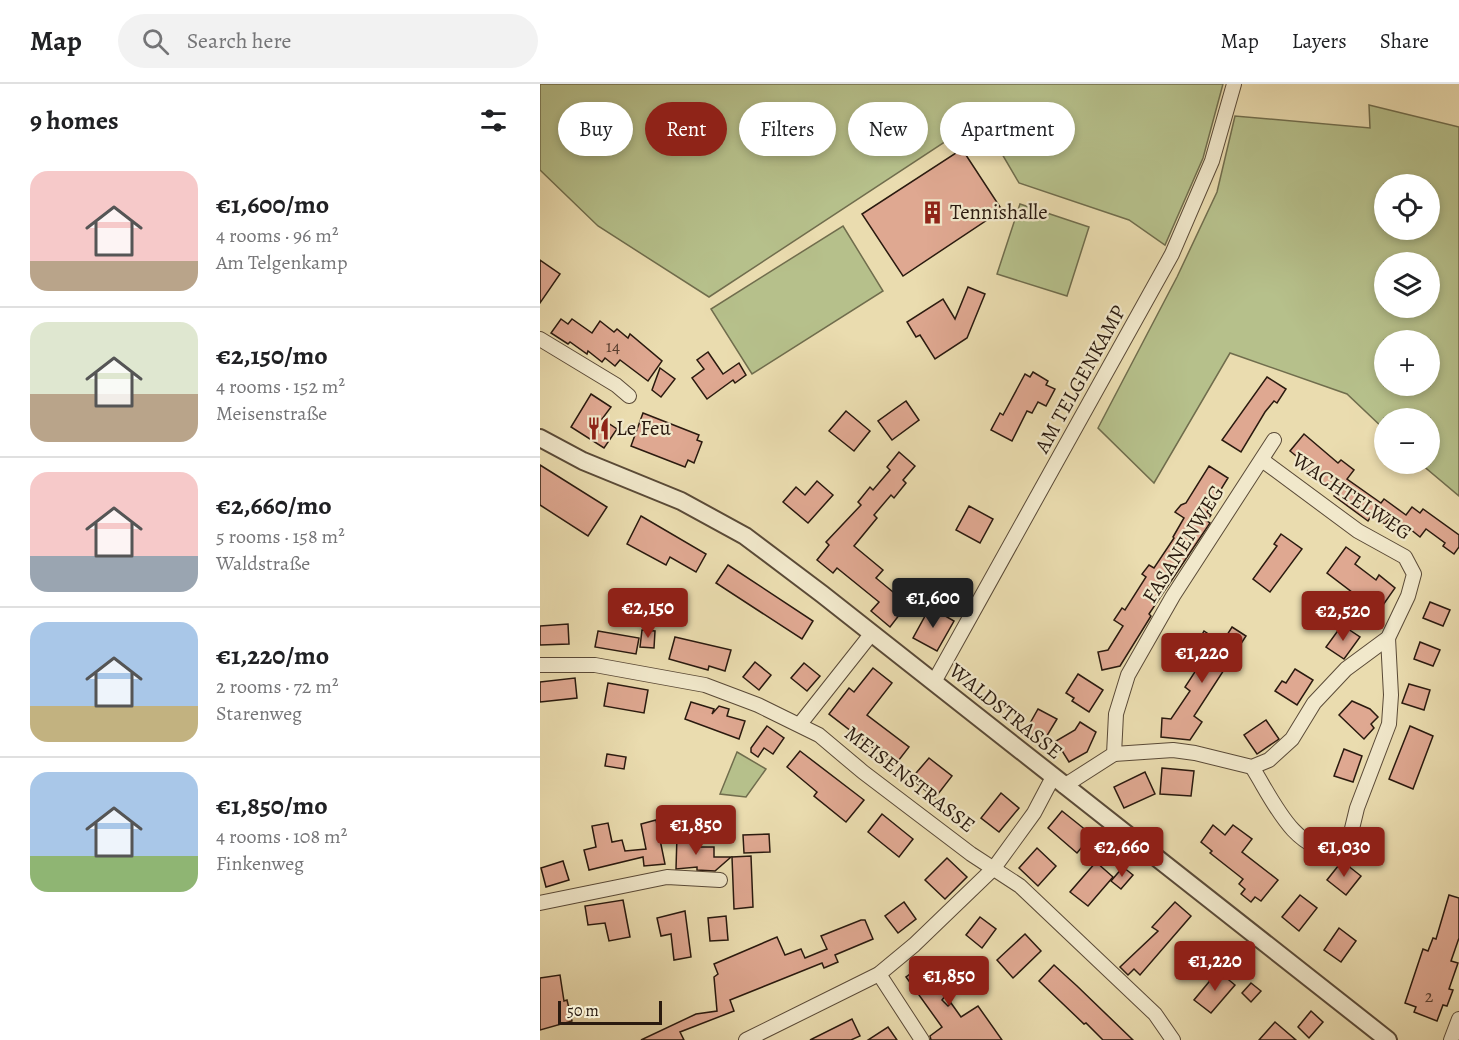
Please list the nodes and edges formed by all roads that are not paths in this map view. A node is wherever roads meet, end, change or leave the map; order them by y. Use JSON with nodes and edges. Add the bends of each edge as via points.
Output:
{"nodes":[{"id":1,"x":1234,"y":84,"type":"edge"},
{"id":2,"x":540,"y":339,"type":"edge"},
{"id":3,"x":629,"y":396,"type":"dead end"},
{"id":4,"x":540,"y":438,"type":"edge"},
{"id":5,"x":1274,"y":440,"type":"dead end"},
{"id":6,"x":1262,"y":460,"type":"junction"},
{"id":7,"x":872,"y":633,"type":"junction"},
{"id":8,"x":1388,"y":638,"type":"junction"},
{"id":9,"x":540,"y":665,"type":"edge"},
{"id":10,"x":934,"y":682,"type":"junction"},
{"id":11,"x":800,"y":724,"type":"junction"},
{"id":12,"x":1114,"y":754,"type":"junction"},
{"id":13,"x":1252,"y":767,"type":"junction"},
{"id":14,"x":1058,"y":781,"type":"junction"},
{"id":15,"x":994,"y":868,"type":"junction"},
{"id":16,"x":720,"y":880,"type":"dead end"},
{"id":17,"x":540,"y":903,"type":"edge"},
{"id":18,"x":879,"y":974,"type":"junction"},
{"id":19,"x":1459,"y":1018,"type":"edge"},
{"id":20,"x":1165,"y":1037,"type":"edge"},
{"id":21,"x":746,"y":1040,"type":"edge"},
{"id":22,"x":922,"y":1040,"type":"edge"},
{"id":23,"x":1387,"y":1040,"type":"edge"},
{"id":24,"x":1451,"y":1040,"type":"edge"}],
"edges":[{"from":1,"to":10,"type":"street","name":"AM TELGENKAMP","via":[[1212,161],[1167,264]]},
{"from":2,"to":3,"type":"street"},
{"from":4,"to":7,"type":"street","name":"WALDSTRASSE","via":[[583,461],[681,501],[745,536]]},
{"from":5,"to":6,"type":"street","name":"FASANENWEG"},
{"from":6,"to":8,"type":"street","name":"WACHTELWEG","via":[[1358,531],[1405,557],[1414,574]]},
{"from":6,"to":12,"type":"street","name":"FASANENWEG","via":[[1173,596],[1128,675],[1116,714]]},
{"from":7,"to":10,"type":"street","name":"WALDSTRASSE"},
{"from":7,"to":11,"type":"street"},
{"from":8,"to":13,"type":"street","name":"WACHTELWEG","via":[[1346,669],[1314,703],[1292,739],[1269,760]]},
{"from":8,"to":13,"type":"street","name":"WACHTELWEG","via":[[1392,695],[1389,724],[1357,808],[1349,841],[1337,851],[1324,851],[1300,839]]},
{"from":9,"to":11,"type":"street","name":"MEISENSTRASSE","via":[[595,665],[705,685]]},
{"from":10,"to":14,"type":"street","name":"WALDSTRASSE"},
{"from":11,"to":15,"type":"street","name":"MEISENSTRASSE"},
{"from":12,"to":13,"type":"street","via":[[1173,750]]},
{"from":12,"to":14,"type":"street"},
{"from":14,"to":15,"type":"street"},
{"from":14,"to":23,"type":"street","name":"WALDSTRASSE"},
{"from":15,"to":18,"type":"street"},
{"from":15,"to":20,"type":"street","name":"MEISENSTRASSE","via":[[1020,886],[1155,1014]]},
{"from":16,"to":17,"type":"street","via":[[667,877]]},
{"from":18,"to":21,"type":"street"},
{"from":18,"to":22,"type":"street"},
{"from":19,"to":24,"type":"street"}]}
